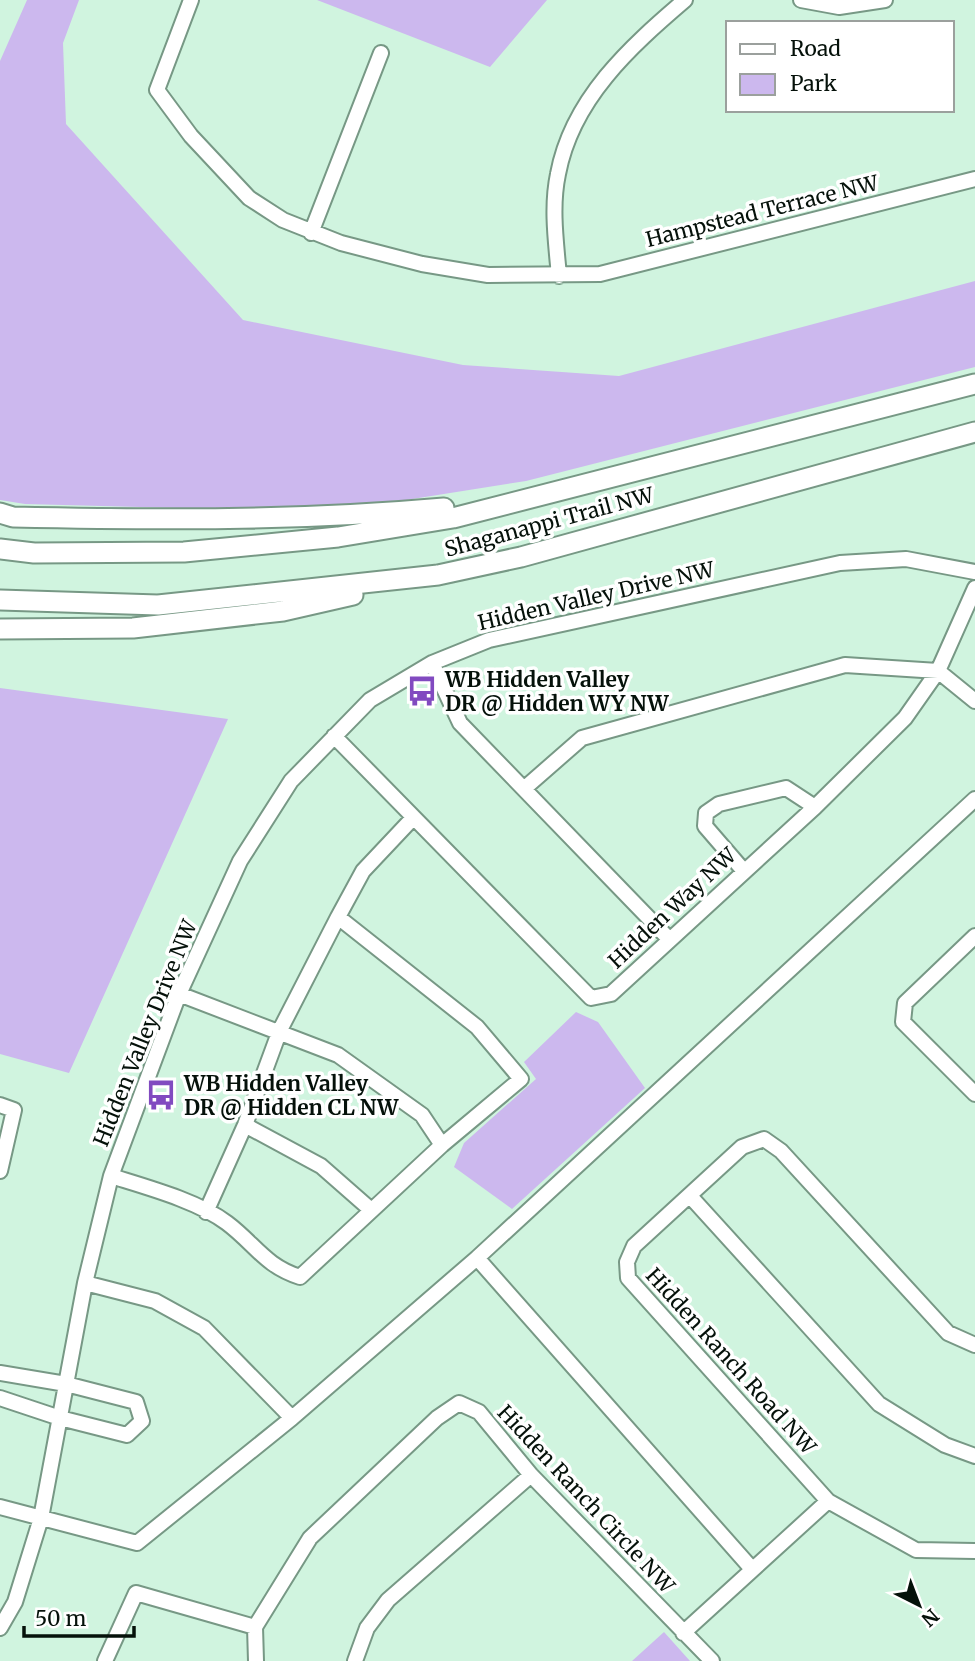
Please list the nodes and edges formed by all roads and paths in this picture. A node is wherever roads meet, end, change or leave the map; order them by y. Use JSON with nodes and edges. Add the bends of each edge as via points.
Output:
{"nodes":[{"id":1,"x":191,"y":0,"type":"edge"},
{"id":2,"x":685,"y":0,"type":"edge"},
{"id":3,"x":801,"y":0,"type":"edge"},
{"id":4,"x":885,"y":0,"type":"edge"},
{"id":5,"x":381,"y":52,"type":"dead end"},
{"id":6,"x":975,"y":179,"type":"edge"},
{"id":7,"x":311,"y":233,"type":"junction"},
{"id":8,"x":559,"y":276,"type":"junction"},
{"id":9,"x":975,"y":384,"type":"edge"},
{"id":10,"x":975,"y":432,"type":"edge"},
{"id":11,"x":532,"y":500,"type":"junction"},
{"id":12,"x":0,"y":513,"type":"edge"},
{"id":13,"x":0,"y":552,"type":"edge"},
{"id":14,"x":975,"y":572,"type":"edge"},
{"id":15,"x":438,"y":575,"type":"junction"},
{"id":16,"x":975,"y":588,"type":"edge"},
{"id":17,"x":0,"y":600,"type":"edge"},
{"id":18,"x":0,"y":629,"type":"edge"},
{"id":19,"x":432,"y":663,"type":"junction"},
{"id":20,"x":938,"y":671,"type":"junction"},
{"id":21,"x":975,"y":701,"type":"edge"},
{"id":22,"x":334,"y":736,"type":"junction"},
{"id":23,"x":526,"y":788,"type":"junction"},
{"id":24,"x":975,"y":799,"type":"edge"},
{"id":25,"x":815,"y":807,"type":"junction"},
{"id":26,"x":412,"y":819,"type":"junction"},
{"id":27,"x":743,"y":870,"type":"junction"},
{"id":28,"x":338,"y":917,"type":"junction"},
{"id":29,"x":670,"y":940,"type":"junction"},
{"id":30,"x":972,"y":946,"type":"edge"},
{"id":31,"x":178,"y":994,"type":"junction"},
{"id":32,"x":280,"y":1030,"type":"junction"},
{"id":33,"x":975,"y":1094,"type":"edge"},
{"id":34,"x":0,"y":1105,"type":"edge"},
{"id":35,"x":245,"y":1125,"type":"junction"},
{"id":36,"x":442,"y":1145,"type":"junction"},
{"id":37,"x":0,"y":1171,"type":"edge"},
{"id":38,"x":111,"y":1176,"type":"junction"},
{"id":39,"x":690,"y":1196,"type":"junction"},
{"id":40,"x":370,"y":1209,"type":"junction"},
{"id":41,"x":206,"y":1212,"type":"junction"},
{"id":42,"x":477,"y":1258,"type":"junction"},
{"id":43,"x":85,"y":1283,"type":"junction"},
{"id":44,"x":975,"y":1345,"type":"edge"},
{"id":45,"x":0,"y":1373,"type":"edge"},
{"id":46,"x":66,"y":1384,"type":"junction"},
{"id":47,"x":0,"y":1398,"type":"edge"},
{"id":48,"x":292,"y":1418,"type":"junction"},
{"id":49,"x":60,"y":1419,"type":"junction"},
{"id":50,"x":975,"y":1456,"type":"edge"},
{"id":51,"x":531,"y":1475,"type":"junction"},
{"id":52,"x":828,"y":1501,"type":"junction"},
{"id":53,"x":0,"y":1507,"type":"edge"},
{"id":54,"x":41,"y":1518,"type":"junction"},
{"id":55,"x":975,"y":1551,"type":"edge"},
{"id":56,"x":752,"y":1569,"type":"junction"},
{"id":57,"x":255,"y":1627,"type":"junction"},
{"id":58,"x":0,"y":1628,"type":"edge"},
{"id":59,"x":683,"y":1633,"type":"junction"},
{"id":60,"x":105,"y":1661,"type":"edge"},
{"id":61,"x":256,"y":1661,"type":"edge"},
{"id":62,"x":355,"y":1661,"type":"edge"},
{"id":63,"x":712,"y":1661,"type":"edge"}],
"edges":[{"from":1,"to":7,"type":"street","name":"Hampstead Terrace NW","via":[[157,90],[191,136],[249,198]]},
{"from":2,"to":8,"type":"street","via":[[612,67],[576,118],[558,174],[554,217]]},
{"from":3,"to":4,"type":"street","via":[[839,7]]},
{"from":5,"to":7,"type":"street"},
{"from":6,"to":8,"type":"street","name":"Hampstead Terrace NW","via":[[600,274]]},
{"from":7,"to":8,"type":"street","name":"Hampstead Terrace NW","via":[[422,264],[488,275]]},
{"from":9,"to":11,"type":"main road","name":"Shaganappi Trail NW"},
{"from":10,"to":15,"type":"main road","name":"Shaganappi Trail NW","via":[[521,557]]},
{"from":11,"to":12,"type":"main road","via":[[342,517],[197,521]]},
{"from":11,"to":13,"type":"main road","name":"Shaganappi Trail NW","via":[[338,537],[184,552]]},
{"from":14,"to":19,"type":"street","name":"Hidden Valley Drive NW","via":[[906,559],[840,563],[489,640]]},
{"from":15,"to":17,"type":"main road","name":"Shaganappi Trail NW","via":[[159,605]]},
{"from":15,"to":18,"type":"main road","via":[[283,611],[133,628]]},
{"from":16,"to":20,"type":"street","name":"Hidden Way NW"},
{"from":19,"to":22,"type":"street","name":"Hidden Valley Drive NW","via":[[370,700]]},
{"from":19,"to":23,"type":"street","via":[[460,723]]},
{"from":20,"to":21,"type":"street"},
{"from":20,"to":23,"type":"street","via":[[845,665],[582,738]]},
{"from":20,"to":25,"type":"street","name":"Hidden Way NW","via":[[905,718]]},
{"from":22,"to":26,"type":"street","name":"Hidden Way NW"},
{"from":22,"to":31,"type":"street","name":"Hidden Valley Drive NW","via":[[291,781],[240,862]]},
{"from":23,"to":29,"type":"street"},
{"from":24,"to":42,"type":"street"},
{"from":25,"to":27,"type":"street","name":"Hidden Way NW"},
{"from":25,"to":27,"type":"street","via":[[786,788],[719,804],[706,813],[705,827]]},
{"from":26,"to":28,"type":"street","via":[[363,870]]},
{"from":26,"to":29,"type":"street","name":"Hidden Way NW","via":[[591,998],[611,994]]},
{"from":27,"to":29,"type":"street","name":"Hidden Way NW"},
{"from":28,"to":32,"type":"street"},
{"from":28,"to":36,"type":"street","via":[[477,1027],[521,1079]]},
{"from":30,"to":33,"type":"street","via":[[905,1003],[903,1022]]},
{"from":31,"to":32,"type":"street"},
{"from":31,"to":38,"type":"street","name":"Hidden Valley Drive NW"},
{"from":32,"to":35,"type":"street"},
{"from":32,"to":36,"type":"street","via":[[338,1055],[383,1084],[422,1115]]},
{"from":34,"to":37,"type":"street","via":[[15,1110]]},
{"from":35,"to":40,"type":"street","via":[[321,1166]]},
{"from":35,"to":41,"type":"street"},
{"from":36,"to":40,"type":"street"},
{"from":38,"to":41,"type":"street"},
{"from":38,"to":43,"type":"street","name":"Hidden Valley Drive NW"},
{"from":39,"to":44,"type":"street","name":"Hidden Ranch Road NW","via":[[742,1147],[764,1139],[781,1151],[948,1333]]},
{"from":39,"to":50,"type":"street","via":[[879,1404],[945,1445]]},
{"from":39,"to":52,"type":"street","name":"Hidden Ranch Road NW","via":[[634,1246],[627,1262],[628,1278]]},
{"from":40,"to":41,"type":"street","via":[[300,1277],[279,1270],[226,1222]]},
{"from":42,"to":48,"type":"street"},
{"from":42,"to":56,"type":"street"},
{"from":43,"to":46,"type":"street","name":"Hidden Valley Drive NW"},
{"from":43,"to":48,"type":"street","via":[[155,1301],[204,1328]]},
{"from":45,"to":46,"type":"street"},
{"from":46,"to":49,"type":"street","name":"Hidden Valley Drive NW"},
{"from":46,"to":49,"type":"street","via":[[136,1402],[142,1421],[127,1435]]},
{"from":47,"to":49,"type":"street"},
{"from":48,"to":54,"type":"street","via":[[137,1543]]},
{"from":49,"to":54,"type":"street","name":"Hidden Valley Drive NW"},
{"from":51,"to":57,"type":"street","name":"Hidden Ranch Circle NW","via":[[479,1412],[459,1402],[310,1538]]},
{"from":51,"to":59,"type":"street","name":"Hidden Ranch Circle NW"},
{"from":51,"to":62,"type":"street","via":[[388,1600],[367,1628]]},
{"from":52,"to":55,"type":"street","via":[[916,1550]]},
{"from":52,"to":56,"type":"street"},
{"from":53,"to":54,"type":"street"},
{"from":54,"to":58,"type":"street","name":"Hidden Valley Drive NW","via":[[15,1602]]},
{"from":56,"to":59,"type":"street"},
{"from":57,"to":60,"type":"street","via":[[136,1593]]},
{"from":57,"to":61,"type":"street"},
{"from":59,"to":63,"type":"street","name":"Hidden Ranch Circle NW"}]}
